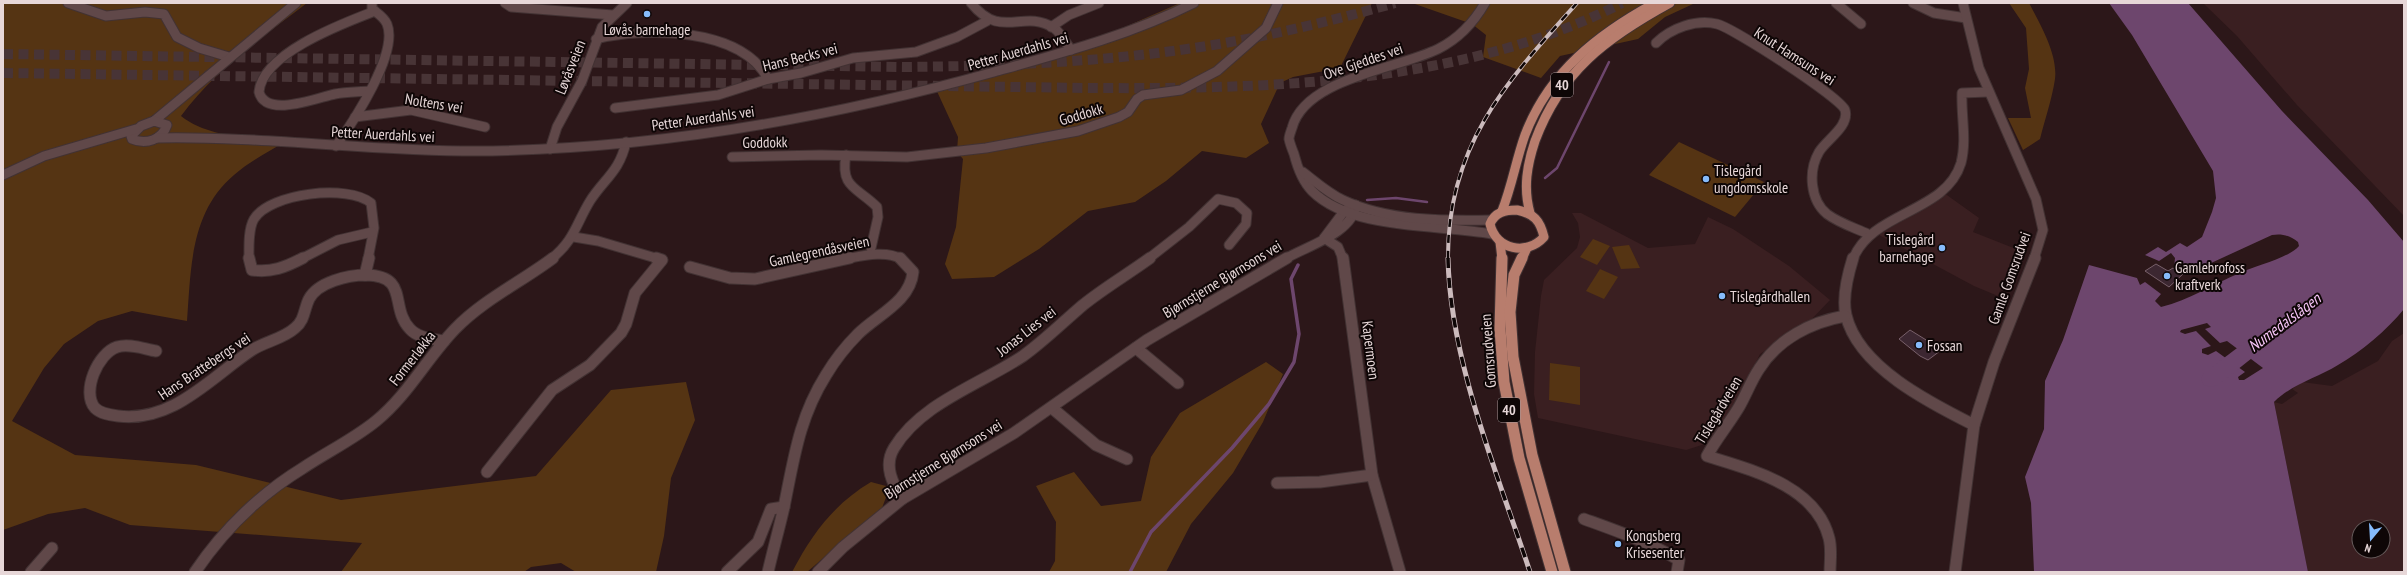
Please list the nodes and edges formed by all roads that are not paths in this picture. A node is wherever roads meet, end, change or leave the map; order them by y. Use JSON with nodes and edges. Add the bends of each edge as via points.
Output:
{"nodes":[{"id":1,"x":68,"y":3,"type":"edge"},
{"id":2,"x":296,"y":3,"type":"edge"},
{"id":3,"x":505,"y":3,"type":"edge"},
{"id":4,"x":627,"y":3,"type":"edge"},
{"id":5,"x":971,"y":3,"type":"edge"},
{"id":6,"x":1099,"y":3,"type":"edge"},
{"id":7,"x":1194,"y":3,"type":"edge"},
{"id":8,"x":1278,"y":3,"type":"edge"},
{"id":9,"x":1485,"y":3,"type":"edge"},
{"id":10,"x":1655,"y":3,"type":"edge"},
{"id":11,"x":1670,"y":3,"type":"edge"},
{"id":12,"x":1836,"y":3,"type":"edge"},
{"id":13,"x":1913,"y":3,"type":"edge"},
{"id":14,"x":1963,"y":3,"type":"edge"},
{"id":15,"x":527,"y":5,"type":"edge"},
{"id":16,"x":373,"y":7,"type":"edge"},
{"id":17,"x":613,"y":15,"type":"junction"},
{"id":18,"x":1966,"y":18,"type":"junction"},
{"id":19,"x":987,"y":21,"type":"junction"},
{"id":20,"x":1860,"y":24,"type":"dead end"},
{"id":21,"x":1051,"y":27,"type":"junction"},
{"id":22,"x":596,"y":39,"type":"junction"},
{"id":23,"x":1656,"y":43,"type":"dead end"},
{"id":24,"x":1071,"y":50,"type":"junction"},
{"id":25,"x":229,"y":57,"type":"junction"},
{"id":26,"x":768,"y":79,"type":"junction"},
{"id":27,"x":369,"y":91,"type":"junction"},
{"id":28,"x":1988,"y":92,"type":"junction"},
{"id":29,"x":185,"y":98,"type":"junction"},
{"id":30,"x":615,"y":108,"type":"dead end"},
{"id":31,"x":356,"y":118,"type":"junction"},
{"id":32,"x":154,"y":121,"type":"junction"},
{"id":33,"x":166,"y":126,"type":"junction"},
{"id":34,"x":485,"y":127,"type":"dead end"},
{"id":35,"x":136,"y":129,"type":"junction"},
{"id":36,"x":199,"y":135,"type":"junction"},
{"id":37,"x":158,"y":138,"type":"junction"},
{"id":38,"x":132,"y":140,"type":"junction"},
{"id":39,"x":94,"y":142,"type":"junction"},
{"id":40,"x":626,"y":142,"type":"junction"},
{"id":41,"x":336,"y":146,"type":"junction"},
{"id":42,"x":550,"y":149,"type":"junction"},
{"id":43,"x":846,"y":155,"type":"junction"},
{"id":44,"x":732,"y":157,"type":"dead end"},
{"id":45,"x":1301,"y":170,"type":"junction"},
{"id":46,"x":3,"y":175,"type":"edge"},
{"id":47,"x":1218,"y":199,"type":"joint"},
{"id":48,"x":1346,"y":210,"type":"junction"},
{"id":49,"x":1356,"y":210,"type":"junction"},
{"id":50,"x":1502,"y":211,"type":"junction"},
{"id":51,"x":1530,"y":213,"type":"junction"},
{"id":52,"x":1491,"y":220,"type":"junction"},
{"id":53,"x":372,"y":232,"type":"junction"},
{"id":54,"x":1492,"y":234,"type":"junction"},
{"id":55,"x":1868,"y":234,"type":"junction"},
{"id":56,"x":574,"y":237,"type":"junction"},
{"id":57,"x":1324,"y":238,"type":"junction"},
{"id":58,"x":1500,"y":242,"type":"junction"},
{"id":59,"x":1229,"y":245,"type":"dead end"},
{"id":60,"x":871,"y":248,"type":"dead end"},
{"id":61,"x":1527,"y":248,"type":"junction"},
{"id":62,"x":690,"y":268,"type":"dead end"},
{"id":63,"x":365,"y":274,"type":"junction"},
{"id":64,"x":1845,"y":316,"type":"junction"},
{"id":65,"x":444,"y":341,"type":"junction"},
{"id":66,"x":1136,"y":348,"type":"junction"},
{"id":67,"x":156,"y":352,"type":"dead end"},
{"id":68,"x":1178,"y":383,"type":"dead end"},
{"id":69,"x":1052,"y":408,"type":"junction"},
{"id":70,"x":1974,"y":425,"type":"junction"},
{"id":71,"x":1127,"y":459,"type":"dead end"},
{"id":72,"x":487,"y":472,"type":"dead end"},
{"id":73,"x":1372,"y":475,"type":"junction"},
{"id":74,"x":1278,"y":483,"type":"dead end"},
{"id":75,"x":902,"y":500,"type":"junction"},
{"id":76,"x":784,"y":507,"type":"junction"},
{"id":77,"x":1584,"y":519,"type":"dead end"},
{"id":78,"x":52,"y":548,"type":"dead end"},
{"id":79,"x":31,"y":572,"type":"edge"},
{"id":80,"x":194,"y":572,"type":"edge"},
{"id":81,"x":728,"y":572,"type":"edge"},
{"id":82,"x":768,"y":572,"type":"edge"},
{"id":83,"x":818,"y":572,"type":"edge"},
{"id":84,"x":1400,"y":572,"type":"edge"},
{"id":85,"x":1552,"y":572,"type":"edge"},
{"id":86,"x":1565,"y":572,"type":"edge"},
{"id":87,"x":1677,"y":572,"type":"edge"},
{"id":88,"x":1830,"y":572,"type":"edge"},
{"id":89,"x":1954,"y":572,"type":"edge"}],
"edges":[{"from":1,"to":25,"type":"street","via":[[107,15],[164,14],[168,18],[172,33],[179,38],[214,54]]},
{"from":2,"to":25,"type":"street"},
{"from":3,"to":15,"type":"street","via":[[511,6]]},
{"from":4,"to":17,"type":"street","name":"Løvåsveien"},
{"from":5,"to":19,"type":"street","via":[[980,17]]},
{"from":6,"to":21,"type":"street","via":[[1069,15]]},
{"from":7,"to":24,"type":"street","name":"Petter Auerdahls vei","via":[[1138,30]]},
{"from":8,"to":43,"type":"street","name":"Goddokk","via":[[1266,28],[1217,71],[1181,90],[1141,96],[1128,112],[1110,121],[1048,138],[956,152],[898,158]]},
{"from":9,"to":45,"type":"street","name":"Ove Gjeddes vei","via":[[1466,29],[1438,49],[1414,60],[1338,83],[1310,99],[1295,118],[1290,133],[1291,150]]},
{"from":10,"to":50,"type":"main road","number":"40","via":[[1595,39],[1555,78],[1526,135],[1513,187]]},
{"from":11,"to":51,"type":"main road","number":"40","via":[[1603,43],[1581,62],[1561,87],[1545,114],[1529,163],[1524,190]]},
{"from":12,"to":20,"type":"street"},
{"from":13,"to":18,"type":"street","via":[[1934,13]]},
{"from":14,"to":18,"type":"street","name":"Gamle Gomsrudvei"},
{"from":15,"to":17,"type":"street"},
{"from":16,"to":27,"type":"street","via":[[386,21],[389,32],[383,59]]},
{"from":16,"to":27,"type":"street","via":[[296,48],[268,74],[258,92],[260,97],[268,102],[288,105],[344,92]]},
{"from":17,"to":22,"type":"street","name":"Løvåsveien","via":[[604,23]]},
{"from":18,"to":28,"type":"street","name":"Gamle Gomsrudvei","via":[[1974,53]]},
{"from":19,"to":21,"type":"street","via":[[1033,22]]},
{"from":19,"to":26,"type":"street","name":"Hans Becks vei","via":[[957,37],[916,52],[860,56],[801,73]]},
{"from":21,"to":24,"type":"street","via":[[1058,32]]},
{"from":22,"to":26,"type":"street","via":[[619,33],[639,32],[700,36],[751,58]]},
{"from":22,"to":42,"type":"street","name":"Løvåsveien","via":[[582,81],[557,127]]},
{"from":23,"to":55,"type":"street","name":"Knut Hamsuns vei","via":[[1664,35],[1696,22],[1718,24],[1782,61],[1837,100],[1845,110],[1845,121],[1819,152],[1812,184],[1815,201],[1826,212]]},
{"from":24,"to":40,"type":"street","name":"Petter Auerdahls vei","via":[[881,102],[726,130]]},
{"from":25,"to":29,"type":"street"},
{"from":26,"to":30,"type":"street","name":"Hans Becks vei","via":[[728,94]]},
{"from":27,"to":31,"type":"street"},
{"from":28,"to":55,"type":"street","via":[[1962,93],[1963,143],[1958,171],[1953,179],[1904,215]]},
{"from":28,"to":70,"type":"street","name":"Gamle Gomsrudvei","via":[[2036,198],[2043,230],[1992,368]]},
{"from":29,"to":32,"type":"street"},
{"from":29,"to":33,"type":"street"},
{"from":31,"to":34,"type":"street","name":"Noltens vei","via":[[411,110]]},
{"from":31,"to":41,"type":"street"},
{"from":32,"to":33,"type":"street","name":"Petter Auerdahls vei"},
{"from":32,"to":35,"type":"street"},
{"from":33,"to":36,"type":"street","name":"Petter Auerdahls vei"},
{"from":33,"to":37,"type":"street"},
{"from":35,"to":38,"type":"street","via":[[131,136]]},
{"from":35,"to":39,"type":"street"},
{"from":36,"to":37,"type":"street","name":"Petter Auerdahls vei"},
{"from":36,"to":41,"type":"street","name":"Petter Auerdahls vei"},
{"from":37,"to":38,"type":"street","name":"Petter Auerdahls vei","via":[[146,142]]},
{"from":38,"to":39,"type":"street","name":"Petter Auerdahls vei"},
{"from":39,"to":46,"type":"street","via":[[44,156]]},
{"from":40,"to":42,"type":"street","name":"Petter Auerdahls vei"},
{"from":40,"to":56,"type":"street","name":"Formerløkka","via":[[618,169],[589,203]]},
{"from":41,"to":42,"type":"street","name":"Petter Auerdahls vei","via":[[453,151]]},
{"from":43,"to":44,"type":"street","name":"Goddokk"},
{"from":43,"to":60,"type":"street","via":[[843,173],[847,184],[877,207],[878,220],[871,236]]},
{"from":45,"to":48,"type":"street","name":"Ove Gjeddes vei","via":[[1309,186],[1316,193]]},
{"from":45,"to":49,"type":"street","name":"Ove Gjeddes vei"},
{"from":47,"to":59,"type":"street","name":"Bjørnstjerne Bjørnsons vei","via":[[1236,203],[1247,213],[1246,224]]},
{"from":47,"to":75,"type":"street","name":"Jonas Lies vei","via":[[1205,214],[1169,244],[1092,299],[1024,355],[935,409],[911,427],[898,440],[890,460],[889,472]]},
{"from":48,"to":49,"type":"street","name":"Bjørnstjerne Bjørnsons vei"},
{"from":48,"to":57,"type":"street","name":"Bjørnstjerne Bjørnsons vei"},
{"from":49,"to":52,"type":"street","name":"Ove Gjeddes vei"},
{"from":49,"to":54,"type":"street","name":"Ove Gjeddes vei","via":[[1384,221]]},
{"from":49,"to":57,"type":"street","name":"Bjørnstjerne Bjørnsons vei","via":[[1339,232]]},
{"from":50,"to":51,"type":"main road","via":[[1517,210]]},
{"from":50,"to":52,"type":"main road","number":"40"},
{"from":51,"to":61,"type":"main road","number":"40","via":[[1541,223],[1545,232],[1538,244]]},
{"from":52,"to":54,"type":"main road"},
{"from":53,"to":53,"type":"street","via":[[373,208],[369,199],[360,194],[315,194],[276,202],[262,209],[254,218],[251,227],[250,267],[257,271],[279,269],[339,239]]},
{"from":53,"to":63,"type":"street"},
{"from":54,"to":58,"type":"main road"},
{"from":55,"to":64,"type":"street","via":[[1852,259],[1847,280]]},
{"from":56,"to":65,"type":"street","name":"Formerløkka","via":[[555,255],[468,318]]},
{"from":56,"to":72,"type":"street","via":[[598,241],[662,260],[635,293],[621,333],[590,365],[552,390]]},
{"from":57,"to":66,"type":"street","name":"Bjørnstjerne Bjørnsons vei"},
{"from":57,"to":73,"type":"street","name":"Kapermoen","via":[[1341,251],[1345,266]]},
{"from":58,"to":61,"type":"main road","via":[[1516,248]]},
{"from":58,"to":85,"type":"main road","name":"Gomsrudveien","number":"40","via":[[1503,264],[1500,329],[1505,388],[1519,458]]},
{"from":61,"to":86,"type":"main road","name":"Gomsrudveien","number":"40","via":[[1517,262],[1513,279],[1511,315],[1514,365],[1532,458]]},
{"from":62,"to":76,"type":"street","name":"Gamlegrendåsveien","via":[[717,275],[754,279],[872,255],[883,255],[898,257],[909,265],[913,274],[910,287],[901,298],[860,332],[842,351],[825,378],[808,409],[799,434],[791,460]]},
{"from":63,"to":65,"type":"street","name":"Hans Brattebergs vei","via":[[382,277],[396,287],[403,317],[409,329],[420,335]]},
{"from":63,"to":67,"type":"street","name":"Hans Brattebergs vei","via":[[343,278],[314,292],[305,317],[296,327],[254,349],[172,409],[152,416],[129,417],[107,414],[95,408],[89,395],[91,385],[99,364],[108,352],[123,346]]},
{"from":64,"to":70,"type":"street","via":[[1867,356],[1928,401]]},
{"from":64,"to":88,"type":"street","name":"Tislegårdveien","via":[[1831,318],[1804,330],[1778,348],[1762,364],[1743,400],[1714,441],[1708,456],[1775,480],[1797,493],[1821,520],[1828,538]]},
{"from":65,"to":80,"type":"street","name":"Formerløkka","via":[[410,387],[378,419],[257,500],[216,542]]},
{"from":66,"to":68,"type":"street"},
{"from":66,"to":69,"type":"street","name":"Bjørnstjerne Bjørnsons vei"},
{"from":69,"to":71,"type":"street","via":[[1090,441]]},
{"from":69,"to":75,"type":"street","name":"Bjørnstjerne Bjørnsons vei"},
{"from":70,"to":89,"type":"street","name":"Gamle Gomsrudvei"},
{"from":73,"to":74,"type":"street","via":[[1320,482]]},
{"from":73,"to":84,"type":"street","name":"Kapermoen"},
{"from":75,"to":83,"type":"street","name":"Bjørnstjerne Bjørnsons vei","via":[[843,547]]},
{"from":76,"to":81,"type":"street","via":[[771,509],[767,513],[764,530],[755,546]]},
{"from":76,"to":82,"type":"street","name":"Gamlegrendåsveien"},
{"from":77,"to":87,"type":"street","via":[[1663,550],[1679,560]]},
{"from":78,"to":79,"type":"street"}]}
